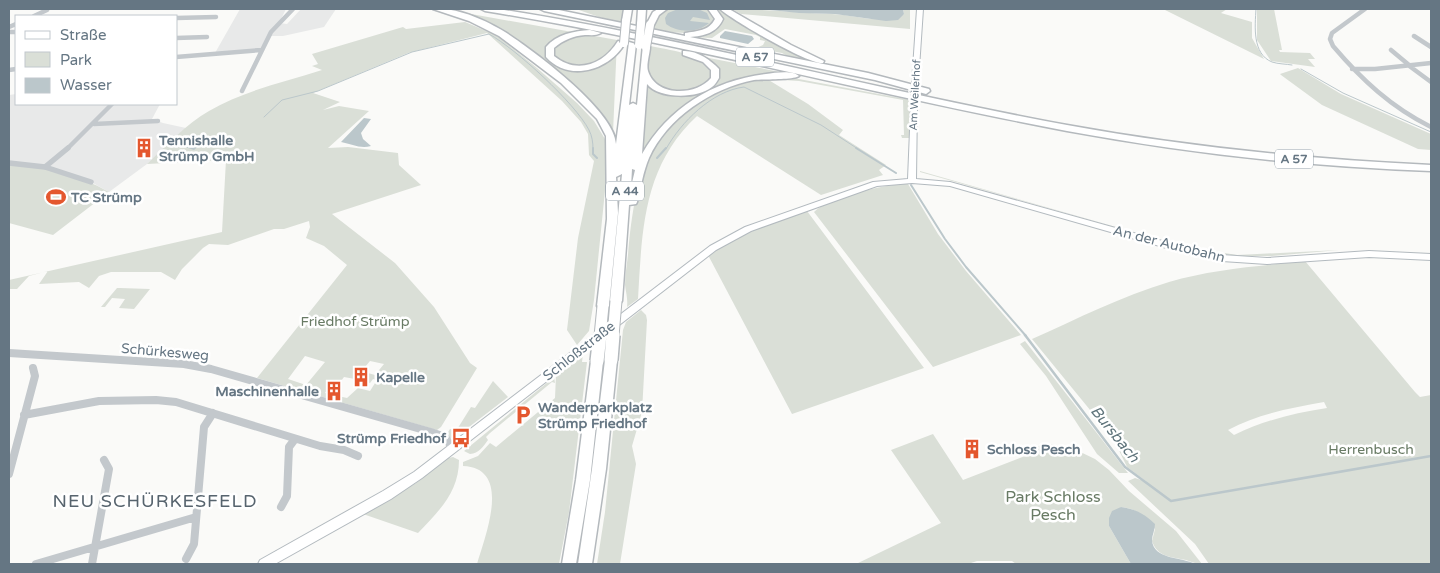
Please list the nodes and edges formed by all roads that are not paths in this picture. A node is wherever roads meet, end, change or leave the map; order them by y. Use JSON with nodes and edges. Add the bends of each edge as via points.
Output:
{"nodes":[{"id":1,"x":293,"y":9,"type":"edge"},
{"id":2,"x":437,"y":9,"type":"edge"},
{"id":3,"x":461,"y":9,"type":"edge"},
{"id":4,"x":485,"y":9,"type":"edge"},
{"id":5,"x":520,"y":9,"type":"edge"},
{"id":6,"x":544,"y":9,"type":"edge"},
{"id":7,"x":571,"y":9,"type":"edge"},
{"id":8,"x":628,"y":9,"type":"edge"},
{"id":9,"x":635,"y":9,"type":"edge"},
{"id":10,"x":642,"y":9,"type":"edge"},
{"id":11,"x":649,"y":9,"type":"edge"},
{"id":12,"x":663,"y":9,"type":"edge"},
{"id":13,"x":712,"y":9,"type":"edge"},
{"id":14,"x":724,"y":9,"type":"edge"},
{"id":15,"x":920,"y":9,"type":"edge"},
{"id":16,"x":1364,"y":9,"type":"edge"},
{"id":17,"x":47,"y":10,"type":"dead end"},
{"id":18,"x":36,"y":15,"type":"edge"},
{"id":19,"x":216,"y":17,"type":"dead end"},
{"id":20,"x":178,"y":18,"type":"edge"},
{"id":21,"x":602,"y":20,"type":"junction"},
{"id":22,"x":640,"y":24,"type":"junction"},
{"id":23,"x":663,"y":33,"type":"junction"},
{"id":24,"x":606,"y":34,"type":"junction"},
{"id":25,"x":1414,"y":36,"type":"dead end"},
{"id":26,"x":207,"y":37,"type":"dead end"},
{"id":27,"x":178,"y":38,"type":"edge"},
{"id":28,"x":631,"y":43,"type":"junction"},
{"id":29,"x":658,"y":45,"type":"junction"},
{"id":30,"x":1431,"y":47,"type":"edge"},
{"id":31,"x":262,"y":50,"type":"junction"},
{"id":32,"x":1391,"y":50,"type":"dead end"},
{"id":33,"x":178,"y":56,"type":"edge"},
{"id":34,"x":743,"y":59,"type":"junction"},
{"id":35,"x":1431,"y":63,"type":"edge"},
{"id":36,"x":1409,"y":65,"type":"junction"},
{"id":37,"x":645,"y":68,"type":"junction"},
{"id":38,"x":1352,"y":69,"type":"junction"},
{"id":39,"x":873,"y":82,"type":"junction"},
{"id":40,"x":1431,"y":82,"type":"edge"},
{"id":41,"x":242,"y":91,"type":"dead end"},
{"id":42,"x":111,"y":105,"type":"edge"},
{"id":43,"x":990,"y":108,"type":"junction"},
{"id":44,"x":158,"y":121,"type":"dead end"},
{"id":45,"x":94,"y":124,"type":"junction"},
{"id":46,"x":1431,"y":126,"type":"edge"},
{"id":47,"x":9,"y":163,"type":"edge"},
{"id":48,"x":1431,"y":163,"type":"edge"},
{"id":49,"x":45,"y":168,"type":"junction"},
{"id":50,"x":1431,"y":168,"type":"edge"},
{"id":51,"x":912,"y":180,"type":"junction"},
{"id":52,"x":91,"y":182,"type":"dead end"},
{"id":53,"x":632,"y":202,"type":"junction"},
{"id":54,"x":612,"y":219,"type":"junction"},
{"id":55,"x":1431,"y":257,"type":"edge"},
{"id":56,"x":619,"y":259,"type":"junction"},
{"id":57,"x":9,"y":353,"type":"edge"},
{"id":58,"x":33,"y":368,"type":"dead end"},
{"id":59,"x":213,"y":413,"type":"junction"},
{"id":60,"x":24,"y":415,"type":"junction"},
{"id":61,"x":295,"y":439,"type":"junction"},
{"id":62,"x":453,"y":449,"type":"junction"},
{"id":63,"x":358,"y":456,"type":"dead end"},
{"id":64,"x":104,"y":460,"type":"dead end"},
{"id":65,"x":9,"y":474,"type":"edge"},
{"id":66,"x":281,"y":508,"type":"dead end"},
{"id":67,"x":196,"y":517,"type":"junction"},
{"id":68,"x":94,"y":547,"type":"junction"},
{"id":69,"x":186,"y":559,"type":"dead end"},
{"id":70,"x":36,"y":564,"type":"edge"},
{"id":71,"x":92,"y":564,"type":"edge"},
{"id":72,"x":264,"y":564,"type":"edge"},
{"id":73,"x":569,"y":564,"type":"edge"},
{"id":74,"x":585,"y":564,"type":"edge"}],
"edges":[{"from":1,"to":31,"type":"street","via":[[271,32]]},
{"from":2,"to":54,"type":"highway","via":[[472,19],[502,34],[564,81],[601,118],[611,136]]},
{"from":3,"to":24,"type":"highway"},
{"from":4,"to":34,"type":"highway","number":"A 57","via":[[579,24]]},
{"from":5,"to":43,"type":"highway","number":"A 57"},
{"from":6,"to":21,"type":"highway"},
{"from":7,"to":21,"type":"highway"},
{"from":8,"to":22,"type":"highway"},
{"from":9,"to":22,"type":"highway","number":"A 44"},
{"from":10,"to":22,"type":"highway","number":"A 44"},
{"from":11,"to":22,"type":"highway"},
{"from":12,"to":22,"type":"highway"},
{"from":13,"to":23,"type":"highway","via":[[719,19],[716,26],[708,31],[690,35]]},
{"from":14,"to":39,"type":"highway","via":[[802,54]]},
{"from":15,"to":51,"type":"main road","name":"Am Weilerhof","bridge":true},
{"from":16,"to":38,"type":"street","via":[[1331,36],[1333,46]]},
{"from":17,"to":18,"type":"street"},
{"from":19,"to":20,"type":"street"},
{"from":21,"to":23,"type":"highway"},
{"from":22,"to":28,"type":"highway","number":"A 44","bridge":true},
{"from":22,"to":28,"type":"highway","bridge":true},
{"from":22,"to":28,"type":"highway","bridge":true,"via":[[648,36]]},
{"from":23,"to":39,"type":"highway"},
{"from":24,"to":28,"type":"highway","via":[[586,32],[565,36],[550,47],[550,57],[567,67],[596,66]]},
{"from":24,"to":29,"type":"highway"},
{"from":25,"to":30,"type":"street"},
{"from":26,"to":27,"type":"street"},
{"from":28,"to":37,"type":"highway"},
{"from":28,"to":54,"type":"highway","number":"A 44"},
{"from":28,"to":56,"type":"highway","number":"A 44"},
{"from":29,"to":34,"type":"highway"},
{"from":29,"to":37,"type":"highway","via":[[706,60],[713,66],[715,79],[696,92],[667,93],[652,86]]},
{"from":31,"to":33,"type":"street"},
{"from":31,"to":41,"type":"street"},
{"from":32,"to":36,"type":"street"},
{"from":34,"to":39,"type":"highway","number":"A 57"},
{"from":35,"to":36,"type":"street"},
{"from":36,"to":38,"type":"street"},
{"from":36,"to":40,"type":"street"},
{"from":37,"to":53,"type":"highway"},
{"from":38,"to":46,"type":"street","via":[[1390,104]]},
{"from":39,"to":43,"type":"highway","via":[[978,102]]},
{"from":39,"to":50,"type":"highway","number":"A 57","via":[[1041,123],[1157,143],[1305,160]]},
{"from":39,"to":53,"type":"highway","via":[[775,75],[744,79],[722,88],[688,107],[662,130],[643,160]]},
{"from":42,"to":45,"type":"street"},
{"from":43,"to":48,"type":"highway","number":"A 57","via":[[1228,147]]},
{"from":44,"to":45,"type":"street"},
{"from":45,"to":49,"type":"street"},
{"from":47,"to":49,"type":"street"},
{"from":49,"to":52,"type":"street"},
{"from":51,"to":55,"type":"main road","name":"An der Autobahn","via":[[956,185],[1222,258],[1267,261],[1369,254]]},
{"from":51,"to":62,"type":"main road","name":"Schloßstraße","via":[[876,184],[825,201],[748,229],[713,248]]},
{"from":53,"to":56,"type":"highway"},
{"from":54,"to":73,"type":"highway","number":"A 44","bridge":true,"via":[[583,480]]},
{"from":56,"to":74,"type":"highway","number":"A 44","bridge":true,"via":[[598,479]]},
{"from":57,"to":62,"type":"street","name":"Schürkesweg","via":[[211,368],[431,432],[445,437]]},
{"from":58,"to":60,"type":"street"},
{"from":59,"to":60,"type":"street","via":[[176,402],[105,398]]},
{"from":59,"to":61,"type":"street"},
{"from":59,"to":67,"type":"street","via":[[204,427]]},
{"from":60,"to":65,"type":"street"},
{"from":61,"to":63,"type":"street"},
{"from":61,"to":66,"type":"street","via":[[289,447],[287,496]]},
{"from":62,"to":72,"type":"main road","name":"Schloßstraße","via":[[387,495]]},
{"from":64,"to":68,"type":"street","via":[[109,469]]},
{"from":67,"to":68,"type":"street"},
{"from":67,"to":69,"type":"street","via":[[194,544]]},
{"from":68,"to":70,"type":"street"},
{"from":68,"to":71,"type":"street"}]}
